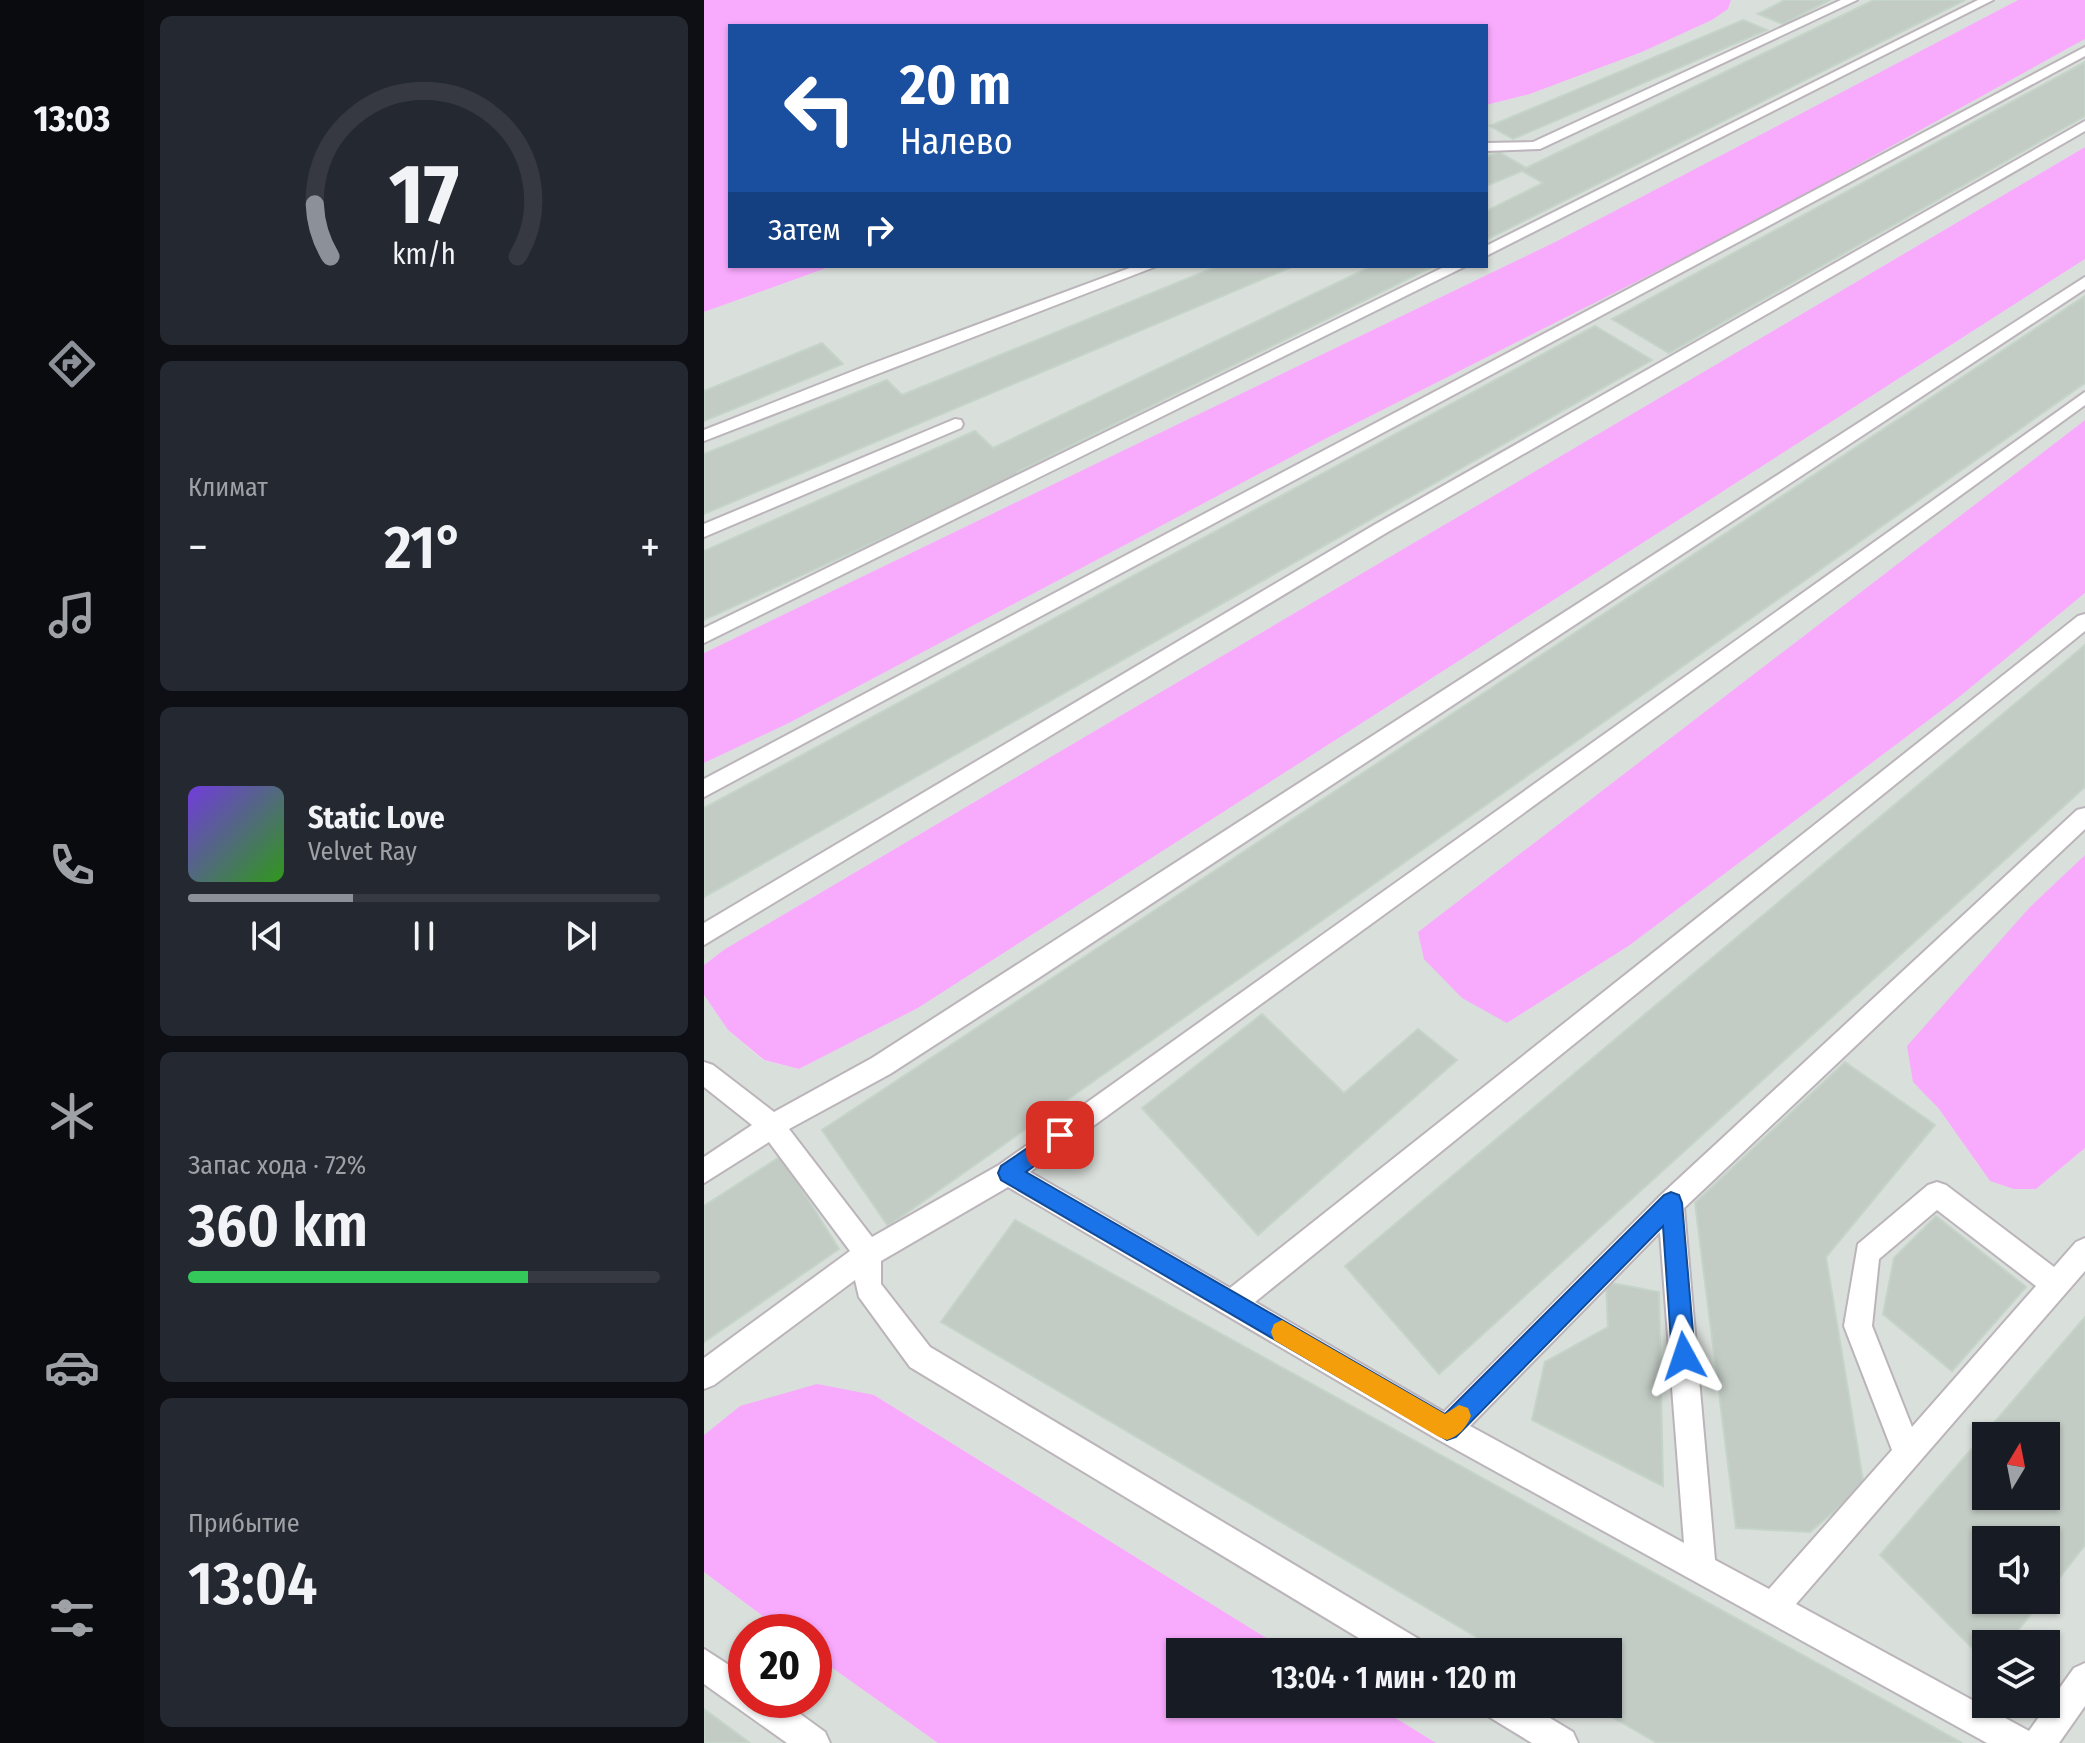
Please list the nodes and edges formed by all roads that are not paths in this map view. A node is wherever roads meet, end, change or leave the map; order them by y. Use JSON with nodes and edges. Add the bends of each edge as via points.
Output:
{"nodes":[{"id":1,"x":1851,"y":0,"type":"edge"},
{"id":2,"x":1987,"y":0,"type":"edge"},
{"id":3,"x":2085,"y":51,"type":"edge"},
{"id":4,"x":2085,"y":125,"type":"edge"},
{"id":5,"x":1488,"y":147,"type":"edge"},
{"id":6,"x":1488,"y":251,"type":"edge"},
{"id":7,"x":1144,"y":268,"type":"edge"},
{"id":8,"x":1454,"y":268,"type":"edge"},
{"id":9,"x":2085,"y":282,"type":"edge"},
{"id":10,"x":2085,"y":397,"type":"edge"},
{"id":11,"x":955,"y":424,"type":"dead end"},
{"id":12,"x":704,"y":436,"type":"edge"},
{"id":13,"x":704,"y":531,"type":"edge"},
{"id":14,"x":2085,"y":621,"type":"edge"},
{"id":15,"x":704,"y":636,"type":"edge"},
{"id":16,"x":704,"y":789,"type":"edge"},
{"id":17,"x":2085,"y":816,"type":"edge"},
{"id":18,"x":704,"y":935,"type":"edge"},
{"id":19,"x":704,"y":1073,"type":"edge"},
{"id":20,"x":772,"y":1126,"type":"junction"},
{"id":21,"x":704,"y":1171,"type":"edge"},
{"id":22,"x":1008,"y":1173,"type":"junction"},
{"id":23,"x":1671,"y":1203,"type":"junction"},
{"id":24,"x":2085,"y":1251,"type":"edge"},
{"id":25,"x":868,"y":1254,"type":"junction"},
{"id":26,"x":2055,"y":1284,"type":"junction"},
{"id":27,"x":1233,"y":1303,"type":"junction"},
{"id":28,"x":704,"y":1375,"type":"edge"},
{"id":29,"x":1447,"y":1429,"type":"junction"},
{"id":30,"x":1908,"y":1453,"type":"junction"},
{"id":31,"x":1701,"y":1571,"type":"junction"},
{"id":32,"x":1772,"y":1609,"type":"junction"},
{"id":33,"x":1388,"y":1638,"type":"edge"},
{"id":34,"x":704,"y":1665,"type":"edge"},
{"id":35,"x":2085,"y":1679,"type":"edge"},
{"id":36,"x":728,"y":1682,"type":"edge"},
{"id":37,"x":779,"y":1718,"type":"edge"},
{"id":38,"x":1520,"y":1718,"type":"edge"},
{"id":39,"x":814,"y":1743,"type":"edge"},
{"id":40,"x":1562,"y":1743,"type":"edge"},
{"id":41,"x":2019,"y":1743,"type":"edge"},
{"id":42,"x":2040,"y":1743,"type":"edge"}],
"edges":[{"from":1,"to":5,"type":"lane","via":[[1535,146]]},
{"from":2,"to":6,"type":"lane"},
{"from":3,"to":16,"type":"lane"},
{"from":4,"to":18,"type":"lane","via":[[1380,529]]},
{"from":7,"to":12,"type":"lane"},
{"from":8,"to":15,"type":"lane"},
{"from":9,"to":20,"type":"lane","via":[[1029,972],[881,1066]]},
{"from":10,"to":22,"type":"lane"},
{"from":11,"to":13,"type":"lane"},
{"from":14,"to":27,"type":"lane"},
{"from":17,"to":23,"type":"lane"},
{"from":19,"to":20,"type":"lane"},
{"from":20,"to":21,"type":"lane"},
{"from":20,"to":25,"type":"lane"},
{"from":22,"to":25,"type":"lane"},
{"from":22,"to":27,"type":"lane"},
{"from":23,"to":29,"type":"lane"},
{"from":23,"to":31,"type":"lane"},
{"from":24,"to":26,"type":"lane"},
{"from":25,"to":28,"type":"lane"},
{"from":25,"to":33,"type":"lane","via":[[868,1288],[920,1357]]},
{"from":26,"to":30,"type":"lane"},
{"from":26,"to":30,"type":"lane","via":[[1937,1194],[1867,1253],[1858,1326]]},
{"from":27,"to":29,"type":"lane"},
{"from":29,"to":31,"type":"lane"},
{"from":30,"to":32,"type":"lane"},
{"from":31,"to":32,"type":"lane"},
{"from":32,"to":41,"type":"lane"},
{"from":34,"to":36,"type":"lane"},
{"from":35,"to":42,"type":"lane"},
{"from":37,"to":39,"type":"lane"},
{"from":38,"to":40,"type":"lane"}]}
